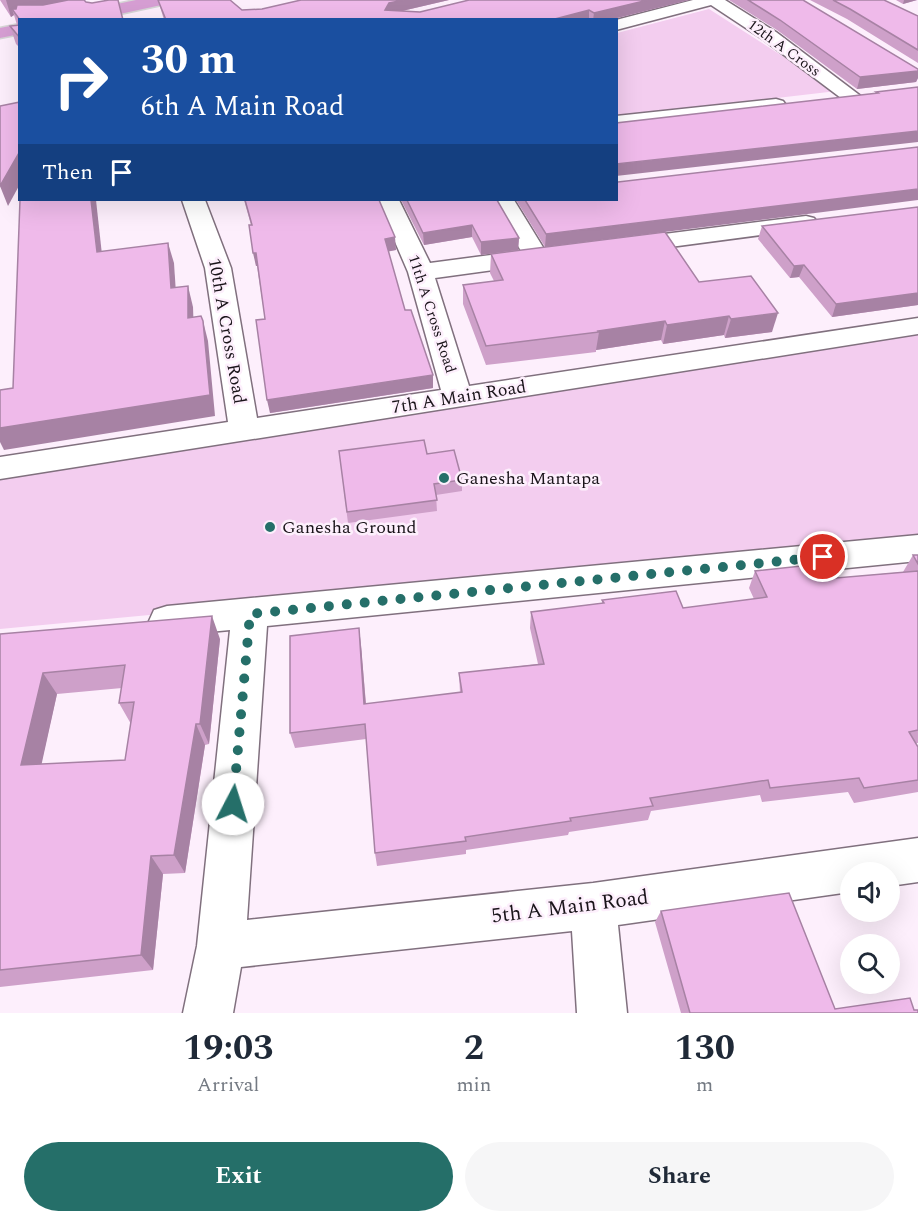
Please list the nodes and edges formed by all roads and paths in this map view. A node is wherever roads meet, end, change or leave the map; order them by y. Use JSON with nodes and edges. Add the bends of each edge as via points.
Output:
{"nodes":[{"id":1,"x":118,"y":0,"type":"edge"},
{"id":2,"x":160,"y":0,"type":"edge"},
{"id":3,"x":713,"y":0,"type":"edge"},
{"id":4,"x":60,"y":16,"type":"edge"},
{"id":5,"x":18,"y":22,"type":"edge"},
{"id":6,"x":0,"y":24,"type":"edge"},
{"id":7,"x":18,"y":24,"type":"edge"},
{"id":8,"x":618,"y":24,"type":"edge"},
{"id":9,"x":0,"y":33,"type":"edge"},
{"id":10,"x":874,"y":95,"type":"edge"},
{"id":11,"x":852,"y":97,"type":"junction"},
{"id":12,"x":828,"y":100,"type":"edge"},
{"id":13,"x":793,"y":104,"type":"edge"},
{"id":14,"x":618,"y":122,"type":"edge"},
{"id":15,"x":194,"y":201,"type":"edge"},
{"id":16,"x":388,"y":201,"type":"edge"},
{"id":17,"x":503,"y":201,"type":"edge"},
{"id":18,"x":826,"y":221,"type":"edge"},
{"id":19,"x":606,"y":249,"type":"edge"},
{"id":20,"x":421,"y":272,"type":"junction"},
{"id":21,"x":918,"y":326,"type":"edge"},
{"id":22,"x":458,"y":397,"type":"junction"},
{"id":23,"x":244,"y":430,"type":"junction"},
{"id":24,"x":0,"y":468,"type":"edge"},
{"id":25,"x":918,"y":548,"type":"edge"},
{"id":26,"x":250,"y":614,"type":"junction"},
{"id":27,"x":131,"y":625,"type":"edge"},
{"id":28,"x":918,"y":860,"type":"edge"},
{"id":29,"x":593,"y":906,"type":"junction"},
{"id":30,"x":221,"y":946,"type":"junction"},
{"id":31,"x":208,"y":1013,"type":"edge"},
{"id":32,"x":602,"y":1013,"type":"edge"}],
"edges":[{"from":1,"to":4,"type":"main road"},
{"from":2,"to":4,"type":"main road"},
{"from":3,"to":8,"type":"street"},
{"from":3,"to":11,"type":"street","name":"12th A Cross","via":[[770,36]]},
{"from":5,"to":6,"type":"main road"},
{"from":7,"to":9,"type":"main road"},
{"from":10,"to":11,"type":"street"},
{"from":11,"to":12,"type":"street"},
{"from":13,"to":14,"type":"street"},
{"from":15,"to":23,"type":"street","name":"10th A Cross Road","via":[[218,268]]},
{"from":16,"to":20,"type":"street","name":"11th A Cross Road"},
{"from":17,"to":20,"type":"street","via":[[548,256]]},
{"from":18,"to":19,"type":"street"},
{"from":20,"to":22,"type":"street","name":"11th A Cross Road"},
{"from":21,"to":22,"type":"street","name":"7th A Main Road"},
{"from":22,"to":23,"type":"street","name":"7th A Main Road"},
{"from":23,"to":24,"type":"street","name":"7th A Main Road"},
{"from":25,"to":26,"type":"street"},
{"from":26,"to":27,"type":"street"},
{"from":26,"to":30,"type":"street"},
{"from":28,"to":29,"type":"street","name":"5th A Main Road"},
{"from":29,"to":30,"type":"street","name":"5th A Main Road"},
{"from":29,"to":32,"type":"street"},
{"from":30,"to":31,"type":"street"}]}
